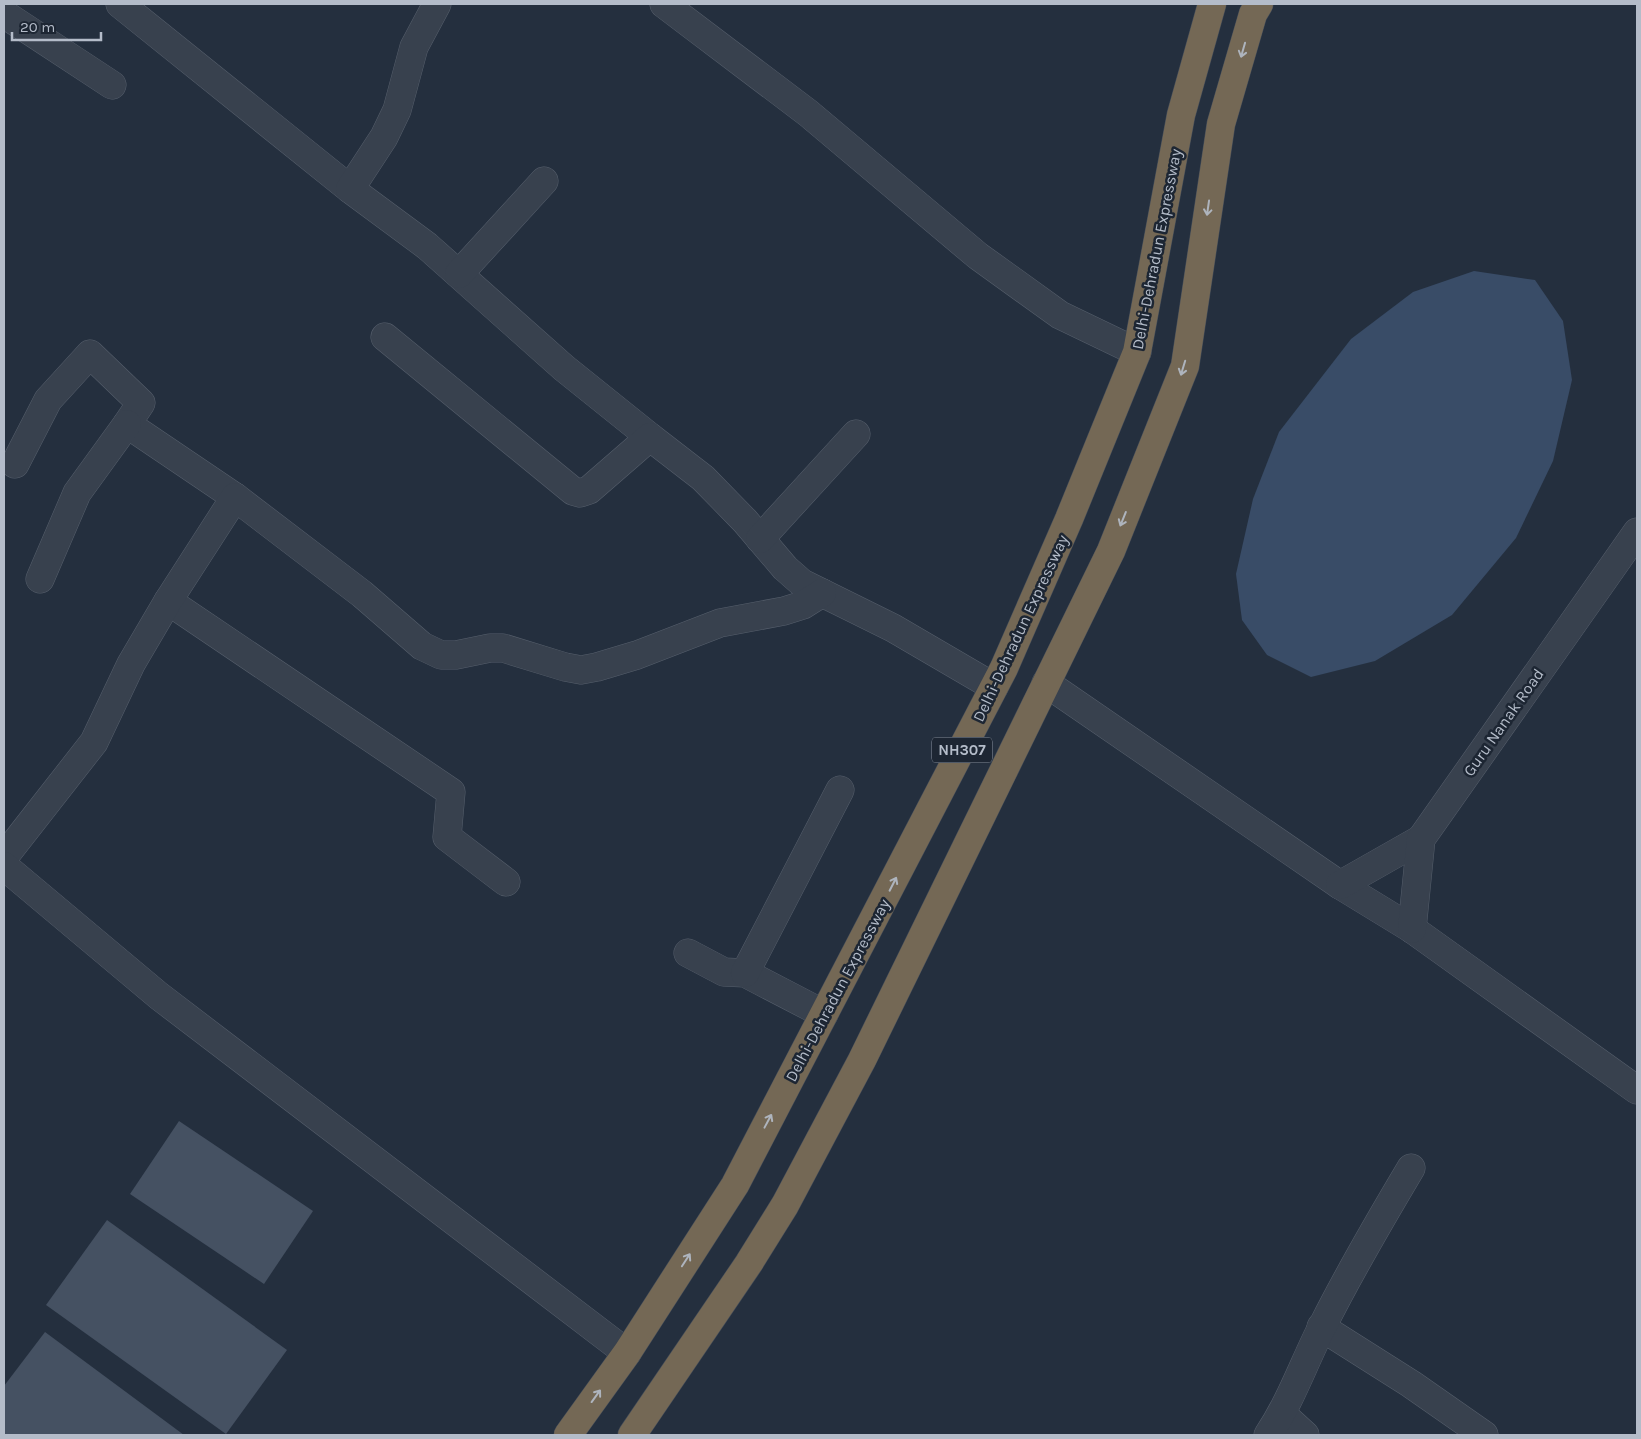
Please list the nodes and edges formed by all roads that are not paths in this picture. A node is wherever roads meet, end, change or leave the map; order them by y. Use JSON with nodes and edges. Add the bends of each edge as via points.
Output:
{"nodes":[{"id":1,"x":120,"y":4,"type":"edge"},
{"id":2,"x":437,"y":4,"type":"edge"},
{"id":3,"x":664,"y":4,"type":"edge"},
{"id":4,"x":1212,"y":4,"type":"edge"},
{"id":5,"x":1259,"y":4,"type":"edge"},
{"id":6,"x":4,"y":14,"type":"edge"},
{"id":7,"x":112,"y":85,"type":"dead end"},
{"id":8,"x":544,"y":181,"type":"dead end"},
{"id":9,"x":350,"y":189,"type":"junction"},
{"id":10,"x":459,"y":274,"type":"junction"},
{"id":11,"x":385,"y":337,"type":"dead end"},
{"id":12,"x":1137,"y":352,"type":"junction"},
{"id":13,"x":127,"y":424,"type":"junction"},
{"id":14,"x":856,"y":434,"type":"dead end"},
{"id":15,"x":650,"y":437,"type":"junction"},
{"id":16,"x":15,"y":464,"type":"dead end"},
{"id":17,"x":235,"y":497,"type":"junction"},
{"id":18,"x":1637,"y":532,"type":"edge"},
{"id":19,"x":760,"y":539,"type":"junction"},
{"id":20,"x":40,"y":579,"type":"dead end"},
{"id":21,"x":822,"y":592,"type":"junction"},
{"id":22,"x":168,"y":601,"type":"junction"},
{"id":23,"x":1046,"y":683,"type":"junction"},
{"id":24,"x":994,"y":687,"type":"junction"},
{"id":25,"x":840,"y":790,"type":"dead end"},
{"id":26,"x":1421,"y":839,"type":"junction"},
{"id":27,"x":4,"y":857,"type":"edge"},
{"id":28,"x":4,"y":866,"type":"edge"},
{"id":29,"x":506,"y":882,"type":"dead end"},
{"id":30,"x":1340,"y":885,"type":"junction"},
{"id":31,"x":1412,"y":929,"type":"junction"},
{"id":32,"x":688,"y":953,"type":"dead end"},
{"id":33,"x":746,"y":973,"type":"junction"},
{"id":34,"x":824,"y":1014,"type":"junction"},
{"id":35,"x":1637,"y":1090,"type":"edge"},
{"id":36,"x":1411,"y":1168,"type":"dead end"},
{"id":37,"x":1322,"y":1327,"type":"junction"},
{"id":38,"x":627,"y":1353,"type":"junction"},
{"id":39,"x":1275,"y":1425,"type":"edge"},
{"id":40,"x":568,"y":1435,"type":"edge"},
{"id":41,"x":632,"y":1435,"type":"edge"},
{"id":42,"x":1305,"y":1435,"type":"edge"},
{"id":43,"x":1484,"y":1435,"type":"edge"}],
"edges":[{"from":1,"to":9,"type":"street"},
{"from":2,"to":9,"type":"street","via":[[414,47],[397,110],[384,137]]},
{"from":3,"to":12,"type":"street","via":[[808,112],[978,256],[1060,315]]},
{"from":4,"to":12,"type":"highway","name":"Delhi-Dehradun Expressway","number":"NH307","via":[[1181,115]]},
{"from":5,"to":23,"type":"highway","number":"NH307","one_way":true,"via":[[1253,14],[1221,124],[1185,366],[1111,550]]},
{"from":6,"to":7,"type":"street"},
{"from":8,"to":10,"type":"street"},
{"from":9,"to":10,"type":"street"},
{"from":10,"to":15,"type":"street","via":[[564,368]]},
{"from":11,"to":15,"type":"street","via":[[573,491],[590,490]]},
{"from":12,"to":24,"type":"highway","name":"Delhi-Dehradun Expressway","number":"NH307","via":[[1070,519]]},
{"from":13,"to":16,"type":"street","via":[[141,403],[90,354],[48,400]]},
{"from":13,"to":17,"type":"street"},
{"from":13,"to":20,"type":"street","via":[[77,493]]},
{"from":14,"to":19,"type":"street"},
{"from":15,"to":19,"type":"street","via":[[703,478]]},
{"from":17,"to":21,"type":"street","via":[[362,594],[422,646],[441,655],[503,648],[581,670],[637,655],[720,623],[803,605]]},
{"from":17,"to":22,"type":"street"},
{"from":18,"to":26,"type":"street","name":"Guru Nanak Road"},
{"from":19,"to":21,"type":"street","via":[[796,578]]},
{"from":21,"to":24,"type":"street","via":[[893,628]]},
{"from":22,"to":27,"type":"street","via":[[131,664],[94,742]]},
{"from":22,"to":29,"type":"street","via":[[451,792],[447,837]]},
{"from":23,"to":30,"type":"street"},
{"from":23,"to":41,"type":"highway","number":"NH307","via":[[862,1060],[785,1205]]},
{"from":34,"to":24,"type":"highway","name":"Delhi-Dehradun Expressway","number":"NH307","one_way":true},
{"from":25,"to":33,"type":"street"},
{"from":26,"to":30,"type":"street"},
{"from":26,"to":31,"type":"street","name":"Guru Nanak Road"},
{"from":28,"to":38,"type":"street","via":[[159,996]]},
{"from":30,"to":31,"type":"street"},
{"from":31,"to":35,"type":"street"},
{"from":32,"to":33,"type":"street","via":[[724,972]]},
{"from":33,"to":34,"type":"street"},
{"from":38,"to":34,"type":"highway","name":"Delhi-Dehradun Expressway","number":"NH307","one_way":true,"via":[[735,1184]]},
{"from":36,"to":37,"type":"street","via":[[1355,1262]]},
{"from":37,"to":39,"type":"street"},
{"from":37,"to":43,"type":"street"},
{"from":40,"to":38,"type":"highway","name":"Delhi-Dehradun Expressway","number":"NH307","one_way":true},
{"from":39,"to":42,"type":"street"}]}
